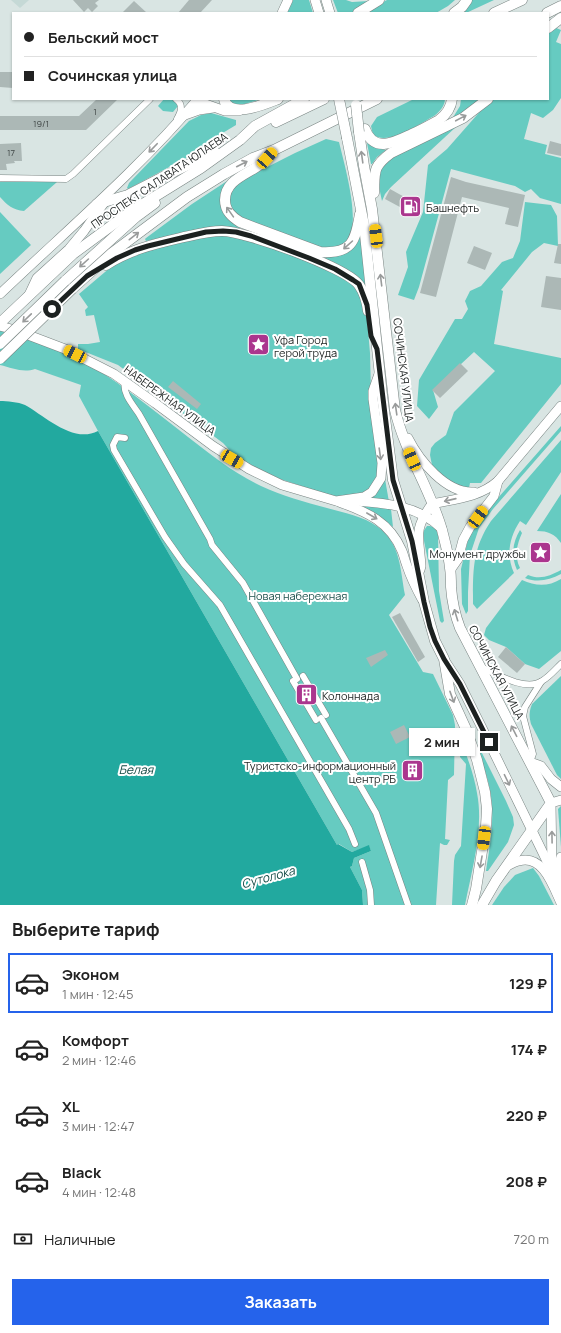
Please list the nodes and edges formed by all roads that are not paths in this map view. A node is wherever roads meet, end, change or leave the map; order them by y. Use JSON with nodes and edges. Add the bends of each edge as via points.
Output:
{"nodes":[{"id":1,"x":288,"y":0,"type":"edge"},
{"id":2,"x":315,"y":0,"type":"edge"},
{"id":3,"x":326,"y":0,"type":"edge"},
{"id":4,"x":379,"y":0,"type":"edge"},
{"id":5,"x":467,"y":0,"type":"edge"},
{"id":6,"x":522,"y":0,"type":"edge"},
{"id":7,"x":561,"y":6,"type":"edge"},
{"id":8,"x":282,"y":12,"type":"edge"},
{"id":9,"x":320,"y":12,"type":"edge"},
{"id":10,"x":330,"y":12,"type":"edge"},
{"id":11,"x":360,"y":12,"type":"edge"},
{"id":12,"x":455,"y":12,"type":"edge"},
{"id":13,"x":496,"y":12,"type":"edge"},
{"id":14,"x":549,"y":12,"type":"edge"},
{"id":15,"x":561,"y":18,"type":"edge"},
{"id":16,"x":549,"y":27,"type":"edge"},
{"id":17,"x":149,"y":100,"type":"edge"},
{"id":18,"x":177,"y":100,"type":"edge"},
{"id":19,"x":196,"y":100,"type":"edge"},
{"id":20,"x":224,"y":100,"type":"edge"},
{"id":21,"x":275,"y":100,"type":"edge"},
{"id":22,"x":302,"y":100,"type":"edge"},
{"id":23,"x":322,"y":100,"type":"edge"},
{"id":24,"x":339,"y":100,"type":"edge"},
{"id":25,"x":375,"y":100,"type":"edge"},
{"id":26,"x":452,"y":100,"type":"edge"},
{"id":27,"x":487,"y":100,"type":"edge"},
{"id":28,"x":355,"y":102,"type":"edge"},
{"id":29,"x":219,"y":108,"type":"junction"},
{"id":30,"x":242,"y":110,"type":"junction"},
{"id":31,"x":185,"y":115,"type":"junction"},
{"id":32,"x":362,"y":131,"type":"junction"},
{"id":33,"x":165,"y":136,"type":"junction"},
{"id":34,"x":240,"y":140,"type":"junction"},
{"id":35,"x":274,"y":150,"type":"junction"},
{"id":36,"x":201,"y":168,"type":"junction"},
{"id":37,"x":0,"y":178,"type":"edge"},
{"id":38,"x":101,"y":203,"type":"junction"},
{"id":39,"x":372,"y":209,"type":"junction"},
{"id":40,"x":360,"y":210,"type":"junction"},
{"id":41,"x":52,"y":268,"type":"junction"},
{"id":42,"x":87,"y":276,"type":"junction"},
{"id":43,"x":0,"y":294,"type":"edge"},
{"id":44,"x":0,"y":324,"type":"edge"},
{"id":45,"x":0,"y":344,"type":"edge"},
{"id":46,"x":377,"y":349,"type":"junction"},
{"id":47,"x":0,"y":359,"type":"edge"},
{"id":48,"x":379,"y":374,"type":"junction"},
{"id":49,"x":125,"y":382,"type":"junction"},
{"id":50,"x":561,"y":406,"type":"edge"},
{"id":51,"x":399,"y":426,"type":"junction"},
{"id":52,"x":125,"y":438,"type":"dead end"},
{"id":53,"x":498,"y":481,"type":"junction"},
{"id":54,"x":346,"y":500,"type":"junction"},
{"id":55,"x":336,"y":501,"type":"junction"},
{"id":56,"x":432,"y":504,"type":"junction"},
{"id":57,"x":400,"y":507,"type":"junction"},
{"id":58,"x":411,"y":510,"type":"junction"},
{"id":59,"x":424,"y":515,"type":"junction"},
{"id":60,"x":438,"y":526,"type":"junction"},
{"id":61,"x":419,"y":528,"type":"junction"},
{"id":62,"x":451,"y":569,"type":"junction"},
{"id":63,"x":418,"y":574,"type":"junction"},
{"id":64,"x":424,"y":602,"type":"junction"},
{"id":65,"x":444,"y":659,"type":"junction"},
{"id":66,"x":561,"y":664,"type":"edge"},
{"id":67,"x":480,"y":666,"type":"junction"},
{"id":68,"x":298,"y":679,"type":"junction"},
{"id":69,"x":542,"y":682,"type":"junction"},
{"id":70,"x":321,"y":718,"type":"junction"},
{"id":71,"x":530,"y":762,"type":"junction"},
{"id":72,"x":561,"y":787,"type":"edge"},
{"id":73,"x":556,"y":802,"type":"edge"},
{"id":74,"x":531,"y":831,"type":"junction"},
{"id":75,"x":355,"y":844,"type":"dead end"},
{"id":76,"x":561,"y":857,"type":"edge"},
{"id":77,"x":362,"y":862,"type":"dead end"},
{"id":78,"x":508,"y":866,"type":"junction"},
{"id":79,"x":552,"y":870,"type":"junction"},
{"id":80,"x":561,"y":878,"type":"edge"},
{"id":81,"x":561,"y":890,"type":"edge"},
{"id":82,"x":561,"y":903,"type":"edge"},
{"id":83,"x":371,"y":905,"type":"edge"},
{"id":84,"x":408,"y":905,"type":"edge"},
{"id":85,"x":472,"y":905,"type":"edge"},
{"id":86,"x":482,"y":905,"type":"edge"}],
"edges":[{"from":1,"to":8,"type":"street"},
{"from":2,"to":9,"type":"street"},
{"from":3,"to":10,"type":"street"},
{"from":4,"to":11,"type":"main road"},
{"from":5,"to":12,"type":"main road"},
{"from":6,"to":13,"type":"main road"},
{"from":7,"to":14,"type":"main road"},
{"from":15,"to":16,"type":"main road"},
{"from":17,"to":37,"type":"street","via":[[66,179]]},
{"from":18,"to":33,"type":"street","via":[[181,111]]},
{"from":19,"to":29,"type":"street"},
{"from":19,"to":31,"type":"street"},
{"from":20,"to":30,"type":"main road","via":[[230,108]]},
{"from":21,"to":30,"type":"main road"},
{"from":22,"to":34,"type":"main road","via":[[255,126]]},
{"from":23,"to":34,"type":"main road"},
{"from":24,"to":40,"type":"main road","name":"СОЧИНСКАЯ УЛИЦА","bridge":true},
{"from":25,"to":35,"type":"main road"},
{"from":26,"to":32,"type":"main road","via":[[446,115],[440,120],[394,143],[377,143]]},
{"from":39,"to":27,"type":"main road","one_way":true,"via":[[374,172],[383,158],[463,118]]},
{"from":28,"to":32,"type":"main road","name":"СОЧИНСКАЯ УЛИЦА","bridge":true},
{"from":29,"to":30,"type":"street","via":[[231,112]]},
{"from":29,"to":31,"type":"street","via":[[199,110]]},
{"from":31,"to":33,"type":"street"},
{"from":39,"to":32,"type":"main road","name":"СОЧИНСКАЯ УЛИЦА","one_way":true,"via":[[364,166]]},
{"from":33,"to":38,"type":"street","one_way":true},
{"from":34,"to":36,"type":"main road","name":"ПРОСПЕКТ САЛАВАТА ЮЛАЕВА"},
{"from":34,"to":38,"type":"main road","via":[[128,194]]},
{"from":40,"to":35,"type":"main road","one_way":true,"via":[[355,237],[351,244],[333,252],[320,252],[232,217],[225,204],[231,184],[260,165]]},
{"from":42,"to":35,"type":"main road","one_way":true,"via":[[112,253],[187,197],[234,168]]},
{"from":36,"to":41,"type":"main road","name":"ПРОСПЕКТ САЛАВАТА ЮЛАЕВА","via":[[130,212]]},
{"from":36,"to":45,"type":"main road","one_way":true,"bridge":true,"via":[[136,217]]},
{"from":38,"to":41,"type":"street","via":[[84,232]]},
{"from":38,"to":43,"type":"street"},
{"from":51,"to":39,"type":"main road","name":"СОЧИНСКАЯ УЛИЦА","one_way":true},
{"from":40,"to":46,"type":"main road","name":"СОЧИНСКАЯ УЛИЦА","via":[[368,257]]},
{"from":41,"to":44,"type":"main road","name":"ПРОСПЕКТ САЛАВАТА ЮЛАЕВА"},
{"from":42,"to":46,"type":"main road","via":[[117,258],[153,244],[223,231],[251,236],[321,263],[353,280],[361,288],[367,305],[371,336]]},
{"from":42,"to":47,"type":"main road","bridge":true},
{"from":44,"to":49,"type":"street","name":"НАБЕРЕЖНАЯ УЛИЦА","via":[[65,349]]},
{"from":46,"to":48,"type":"main road","name":"СОЧИНСКАЯ УЛИЦА"},
{"from":48,"to":54,"type":"street","one_way":true,"via":[[373,395],[382,463],[381,478],[372,492],[364,497]]},
{"from":48,"to":57,"type":"main road","name":"СОЧИНСКАЯ УЛИЦА","via":[[393,480]]},
{"from":49,"to":55,"type":"street","name":"НАБЕРЕЖНАЯ УЛИЦА","via":[[249,469],[282,485]]},
{"from":49,"to":68,"type":"street","via":[[128,397],[212,545],[243,583]]},
{"from":50,"to":53,"type":"street"},
{"from":51,"to":53,"type":"street","via":[[428,468],[450,486],[472,493]]},
{"from":51,"to":56,"type":"main road","name":"СОЧИНСКАЯ УЛИЦА"},
{"from":52,"to":75,"type":"street","via":[[117,437],[113,445],[114,450],[165,537],[184,564],[220,605],[349,829]]},
{"from":53,"to":56,"type":"street","one_way":true,"via":[[473,496]]},
{"from":53,"to":62,"type":"street","via":[[494,496],[470,527],[458,559]]},
{"from":54,"to":55,"type":"street","name":"НАБЕРЕЖНАЯ УЛИЦА"},
{"from":54,"to":57,"type":"street"},
{"from":55,"to":64,"type":"street","one_way":true,"via":[[369,514],[386,527],[397,540]]},
{"from":56,"to":58,"type":"street","via":[[426,509]]},
{"from":56,"to":59,"type":"street"},
{"from":56,"to":60,"type":"main road","name":"СОЧИНСКАЯ УЛИЦА"},
{"from":57,"to":58,"type":"street"},
{"from":57,"to":63,"type":"main road","name":"СОЧИНСКАЯ УЛИЦА","via":[[412,541]]},
{"from":58,"to":59,"type":"street"},
{"from":59,"to":60,"type":"street"},
{"from":59,"to":61,"type":"street"},
{"from":60,"to":61,"type":"street","via":[[430,521]]},
{"from":60,"to":62,"type":"main road","name":"СОЧИНСКАЯ УЛИЦА"},
{"from":61,"to":63,"type":"street","via":[[421,566]]},
{"from":67,"to":62,"type":"main road","name":"СОЧИНСКАЯ УЛИЦА","one_way":true,"via":[[454,613]]},
{"from":63,"to":64,"type":"main road","name":"СОЧИНСКАЯ УЛИЦА"},
{"from":64,"to":65,"type":"main road","name":"СОЧИНСКАЯ УЛИЦА","via":[[435,641]]},
{"from":65,"to":74,"type":"street","name":"СОЧИНСКАЯ УЛИЦА","one_way":true,"via":[[479,721]]},
{"from":65,"to":85,"type":"main road","one_way":true,"via":[[450,694],[477,760],[487,809]]},
{"from":66,"to":69,"type":"street"},
{"from":67,"to":69,"type":"street","via":[[521,684]]},
{"from":71,"to":67,"type":"main road","name":"СОЧИНСКАЯ УЛИЦА","one_way":true},
{"from":68,"to":70,"type":"street"},
{"from":68,"to":70,"type":"street"},
{"from":69,"to":71,"type":"street","via":[[525,707],[523,716],[532,754]]},
{"from":70,"to":84,"type":"street","via":[[376,813]]},
{"from":71,"to":72,"type":"street","via":[[541,766]]},
{"from":71,"to":73,"type":"main road","name":"СОЧИНСКАЯ УЛИЦА"},
{"from":73,"to":74,"type":"main road"},
{"from":79,"to":73,"type":"street","name":"СОЧИНСКАЯ УЛИЦА","one_way":true},
{"from":74,"to":78,"type":"main road"},
{"from":74,"to":79,"type":"street","name":"СОЧИНСКАЯ УЛИЦА"},
{"from":76,"to":80,"type":"street","via":[[558,867]]},
{"from":77,"to":83,"type":"street","via":[[370,890]]},
{"from":78,"to":82,"type":"street","via":[[520,860],[532,860],[539,864]]},
{"from":78,"to":86,"type":"main road"},
{"from":79,"to":81,"type":"street","name":"СОЧИНСКАЯ УЛИЦА"}]}
